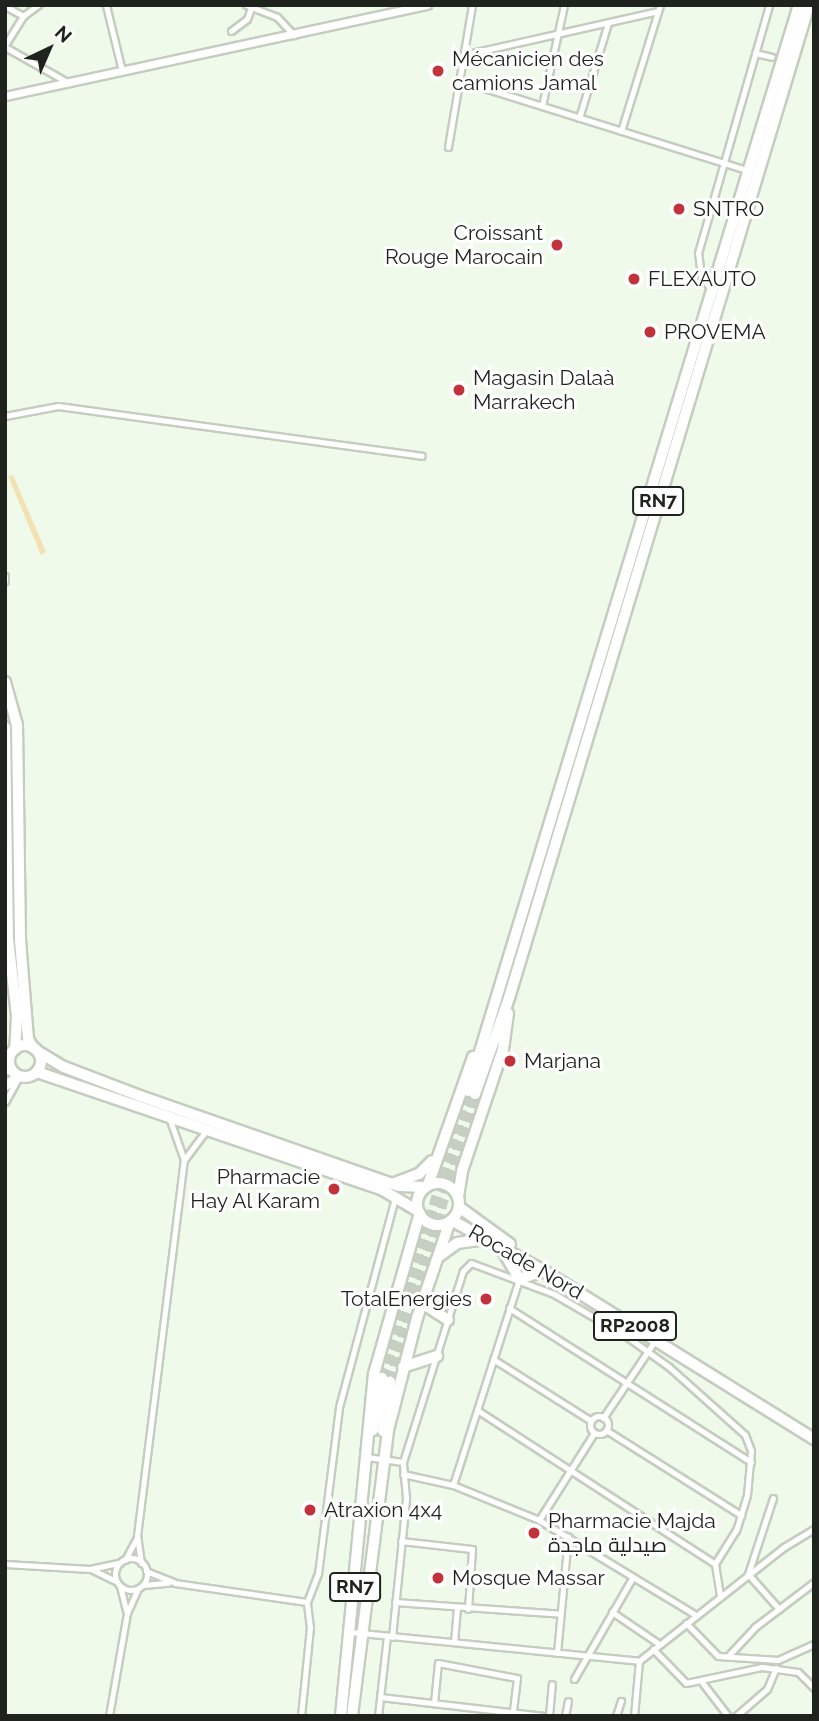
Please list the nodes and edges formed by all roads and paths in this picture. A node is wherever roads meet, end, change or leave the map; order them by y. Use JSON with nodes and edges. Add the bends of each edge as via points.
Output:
{"nodes":[{"id":1,"x":38,"y":5,"type":"edge"},
{"id":2,"x":106,"y":5,"type":"edge"},
{"id":3,"x":427,"y":5,"type":"edge"},
{"id":4,"x":472,"y":5,"type":"edge"},
{"id":5,"x":564,"y":5,"type":"edge"},
{"id":6,"x":769,"y":5,"type":"edge"},
{"id":7,"x":799,"y":5,"type":"edge"},
{"id":8,"x":809,"y":5,"type":"edge"},
{"id":9,"x":5,"y":6,"type":"edge"},
{"id":10,"x":250,"y":7,"type":"edge"},
{"id":11,"x":659,"y":8,"type":"edge"},
{"id":12,"x":23,"y":16,"type":"junction"},
{"id":13,"x":608,"y":23,"type":"junction"},
{"id":14,"x":231,"y":31,"type":"dead end"},
{"id":15,"x":294,"y":35,"type":"junction"},
{"id":16,"x":559,"y":35,"type":"junction"},
{"id":17,"x":5,"y":46,"type":"edge"},
{"id":18,"x":755,"y":52,"type":"junction"},
{"id":19,"x":463,"y":55,"type":"junction"},
{"id":20,"x":772,"y":57,"type":"dead end"},
{"id":21,"x":122,"y":71,"type":"junction"},
{"id":22,"x":459,"y":80,"type":"junction"},
{"id":23,"x":69,"y":83,"type":"junction"},
{"id":24,"x":5,"y":96,"type":"edge"},
{"id":25,"x":542,"y":106,"type":"junction"},
{"id":26,"x":579,"y":118,"type":"junction"},
{"id":27,"x":621,"y":131,"type":"junction"},
{"id":28,"x":448,"y":147,"type":"dead end"},
{"id":29,"x":723,"y":162,"type":"junction"},
{"id":30,"x":750,"y":171,"type":"junction"},
{"id":31,"x":713,"y":292,"type":"junction"},
{"id":32,"x":5,"y":416,"type":"edge"},
{"id":33,"x":422,"y":456,"type":"dead end"},
{"id":34,"x":5,"y":682,"type":"edge"},
{"id":35,"x":5,"y":727,"type":"edge"},
{"id":36,"x":6,"y":864,"type":"edge"},
{"id":37,"x":8,"y":962,"type":"edge"},
{"id":38,"x":505,"y":997,"type":"junction"},
{"id":39,"x":15,"y":1049,"type":"junction"},
{"id":40,"x":35,"y":1049,"type":"junction"},
{"id":41,"x":7,"y":1066,"type":"edge"},
{"id":42,"x":37,"y":1072,"type":"junction"},
{"id":43,"x":19,"y":1076,"type":"junction"},
{"id":44,"x":5,"y":1085,"type":"edge"},
{"id":45,"x":472,"y":1093,"type":"tunnel mouth"},
{"id":46,"x":5,"y":1102,"type":"edge"},
{"id":47,"x":166,"y":1115,"type":"junction"},
{"id":48,"x":208,"y":1128,"type":"junction"},
{"id":49,"x":437,"y":1155,"type":"junction"},
{"id":50,"x":184,"y":1160,"type":"junction"},
{"id":51,"x":393,"y":1184,"type":"junction"},
{"id":52,"x":427,"y":1186,"type":"junction"},
{"id":53,"x":396,"y":1196,"type":"junction"},
{"id":54,"x":458,"y":1202,"type":"junction"},
{"id":55,"x":419,"y":1212,"type":"junction"},
{"id":56,"x":451,"y":1220,"type":"junction"},
{"id":57,"x":486,"y":1239,"type":"junction"},
{"id":58,"x":499,"y":1245,"type":"junction"},
{"id":59,"x":436,"y":1260,"type":"junction"},
{"id":60,"x":544,"y":1271,"type":"junction"},
{"id":61,"x":519,"y":1279,"type":"junction"},
{"id":62,"x":422,"y":1303,"type":"junction"},
{"id":63,"x":509,"y":1308,"type":"junction"},
{"id":64,"x":448,"y":1320,"type":"junction"},
{"id":65,"x":656,"y":1339,"type":"junction"},
{"id":66,"x":648,"y":1351,"type":"junction"},
{"id":67,"x":437,"y":1356,"type":"junction"},
{"id":68,"x":493,"y":1359,"type":"junction"},
{"id":69,"x":403,"y":1367,"type":"junction"},
{"id":70,"x":627,"y":1383,"type":"junction"},
{"id":71,"x":477,"y":1410,"type":"junction"},
{"id":72,"x":603,"y":1418,"type":"junction"},
{"id":73,"x":591,"y":1421,"type":"junction"},
{"id":74,"x":606,"y":1430,"type":"junction"},
{"id":75,"x":814,"y":1432,"type":"edge"},
{"id":76,"x":594,"y":1433,"type":"junction"},
{"id":77,"x":814,"y":1439,"type":"edge"},
{"id":78,"x":367,"y":1457,"type":"junction"},
{"id":79,"x":382,"y":1459,"type":"junction"},
{"id":80,"x":403,"y":1462,"type":"junction"},
{"id":81,"x":751,"y":1462,"type":"junction"},
{"id":82,"x":571,"y":1469,"type":"junction"},
{"id":83,"x":403,"y":1474,"type":"junction"},
{"id":84,"x":453,"y":1485,"type":"junction"},
{"id":85,"x":773,"y":1498,"type":"dead end"},
{"id":86,"x":741,"y":1516,"type":"junction"},
{"id":87,"x":539,"y":1520,"type":"junction"},
{"id":88,"x":814,"y":1529,"type":"edge"},
{"id":89,"x":137,"y":1535,"type":"junction"},
{"id":90,"x":568,"y":1537,"type":"junction"},
{"id":91,"x":401,"y":1541,"type":"junction"},
{"id":92,"x":122,"y":1562,"type":"junction"},
{"id":93,"x":141,"y":1563,"type":"junction"},
{"id":94,"x":5,"y":1564,"type":"edge"},
{"id":95,"x":715,"y":1564,"type":"junction"},
{"id":96,"x":90,"y":1569,"type":"junction"},
{"id":97,"x":146,"y":1571,"type":"junction"},
{"id":98,"x":748,"y":1574,"type":"junction"},
{"id":99,"x":633,"y":1577,"type":"junction"},
{"id":100,"x":814,"y":1582,"type":"edge"},
{"id":101,"x":175,"y":1583,"type":"junction"},
{"id":102,"x":119,"y":1584,"type":"junction"},
{"id":103,"x":140,"y":1587,"type":"junction"},
{"id":104,"x":720,"y":1595,"type":"junction"},
{"id":105,"x":307,"y":1602,"type":"junction"},
{"id":106,"x":395,"y":1602,"type":"junction"},
{"id":107,"x":457,"y":1608,"type":"junction"},
{"id":108,"x":468,"y":1609,"type":"junction"},
{"id":109,"x":779,"y":1609,"type":"junction"},
{"id":110,"x":611,"y":1612,"type":"junction"},
{"id":111,"x":127,"y":1613,"type":"junction"},
{"id":112,"x":561,"y":1614,"type":"junction"},
{"id":113,"x":696,"y":1615,"type":"junction"},
{"id":114,"x":686,"y":1623,"type":"junction"},
{"id":115,"x":356,"y":1633,"type":"junction"},
{"id":116,"x":390,"y":1636,"type":"junction"},
{"id":117,"x":454,"y":1642,"type":"junction"},
{"id":118,"x":659,"y":1644,"type":"junction"},
{"id":119,"x":814,"y":1644,"type":"edge"},
{"id":120,"x":653,"y":1649,"type":"junction"},
{"id":121,"x":557,"y":1653,"type":"junction"},
{"id":122,"x":585,"y":1655,"type":"junction"},
{"id":123,"x":729,"y":1655,"type":"junction"},
{"id":124,"x":639,"y":1661,"type":"junction"},
{"id":125,"x":776,"y":1668,"type":"junction"},
{"id":126,"x":574,"y":1679,"type":"dead end"},
{"id":127,"x":701,"y":1681,"type":"junction"},
{"id":128,"x":552,"y":1684,"type":"dead end"},
{"id":129,"x":814,"y":1688,"type":"edge"},
{"id":130,"x":380,"y":1697,"type":"junction"},
{"id":131,"x":568,"y":1701,"type":"dead end"},
{"id":132,"x":621,"y":1701,"type":"dead end"},
{"id":133,"x":434,"y":1703,"type":"junction"},
{"id":134,"x":467,"y":1707,"type":"junction"},
{"id":135,"x":513,"y":1714,"type":"edge"},
{"id":136,"x":109,"y":1716,"type":"edge"},
{"id":137,"x":301,"y":1716,"type":"edge"},
{"id":138,"x":341,"y":1716,"type":"edge"},
{"id":139,"x":352,"y":1716,"type":"edge"},
{"id":140,"x":378,"y":1716,"type":"edge"},
{"id":141,"x":467,"y":1716,"type":"edge"},
{"id":142,"x":546,"y":1716,"type":"edge"},
{"id":143,"x":565,"y":1716,"type":"edge"},
{"id":144,"x":615,"y":1716,"type":"edge"},
{"id":145,"x":634,"y":1716,"type":"edge"},
{"id":146,"x":728,"y":1716,"type":"edge"},
{"id":147,"x":736,"y":1716,"type":"edge"}],
"edges":[{"from":1,"to":12,"type":"street"},
{"from":2,"to":21,"type":"street"},
{"from":3,"to":15,"type":"street"},
{"from":4,"to":19,"type":"street"},
{"from":5,"to":16,"type":"street"},
{"from":6,"to":18,"type":"street"},
{"from":7,"to":30,"type":"highway","number":"RN7"},
{"from":8,"to":38,"type":"highway","number":"RN7"},
{"from":9,"to":12,"type":"street"},
{"from":10,"to":14,"type":"street"},
{"from":10,"to":15,"type":"street","via":[[277,17]]},
{"from":11,"to":13,"type":"street"},
{"from":11,"to":27,"type":"street"},
{"from":12,"to":17,"type":"street"},
{"from":13,"to":16,"type":"street"},
{"from":13,"to":26,"type":"street"},
{"from":15,"to":21,"type":"street"},
{"from":16,"to":19,"type":"street"},
{"from":16,"to":25,"type":"street"},
{"from":17,"to":23,"type":"street"},
{"from":18,"to":20,"type":"street"},
{"from":18,"to":29,"type":"street"},
{"from":19,"to":22,"type":"street"},
{"from":21,"to":23,"type":"street"},
{"from":22,"to":25,"type":"street"},
{"from":22,"to":28,"type":"street"},
{"from":23,"to":24,"type":"street"},
{"from":25,"to":26,"type":"street"},
{"from":26,"to":27,"type":"street"},
{"from":27,"to":29,"type":"street"},
{"from":29,"to":30,"type":"street"},
{"from":29,"to":31,"type":"street","via":[[698,258],[701,276]]},
{"from":30,"to":31,"type":"highway","number":"RN7"},
{"from":31,"to":38,"type":"highway","number":"RN7"},
{"from":32,"to":33,"type":"street","via":[[58,406]]},
{"from":34,"to":40,"type":"highway","via":[[17,725],[20,940],[29,1039]]},
{"from":35,"to":36,"type":"highway"},
{"from":36,"to":37,"type":"highway"},
{"from":37,"to":39,"type":"highway","via":[[17,1016]]},
{"from":38,"to":45,"type":"highway","number":"RN7"},
{"from":38,"to":49,"type":"highway"},
{"from":38,"to":54,"type":"highway","via":[[503,1049],[461,1171]]},
{"from":39,"to":40,"type":"highway"},
{"from":39,"to":41,"type":"highway"},
{"from":40,"to":42,"type":"highway","via":[[41,1060]]},
{"from":40,"to":51,"type":"highway","via":[[101,1082]]},
{"from":41,"to":43,"type":"highway"},
{"from":42,"to":43,"type":"highway"},
{"from":42,"to":47,"type":"highway"},
{"from":43,"to":44,"type":"main road"},
{"from":43,"to":46,"type":"street"},
{"from":47,"to":48,"type":"highway"},
{"from":47,"to":50,"type":"street","via":[[180,1139]]},
{"from":48,"to":50,"type":"street"},
{"from":48,"to":53,"type":"highway"},
{"from":49,"to":51,"type":"highway","via":[[419,1174]]},
{"from":49,"to":52,"type":"highway"},
{"from":50,"to":89,"type":"street"},
{"from":51,"to":52,"type":"highway"},
{"from":52,"to":54,"type":"highway","via":[[444,1184]]},
{"from":52,"to":55,"type":"highway","via":[[418,1200]]},
{"from":53,"to":55,"type":"highway"},
{"from":53,"to":105,"type":"street","via":[[339,1407],[318,1574]]},
{"from":54,"to":56,"type":"highway"},
{"from":54,"to":75,"type":"highway","name":"Rocade Nord","number":"RP2008","via":[[496,1236]]},
{"from":55,"to":56,"type":"highway","via":[[433,1224]]},
{"from":55,"to":78,"type":"highway","via":[[376,1360]]},
{"from":56,"to":57,"type":"highway","name":"Rocade Nord","number":"RP2008"},
{"from":56,"to":59,"type":"highway"},
{"from":57,"to":58,"type":"highway","name":"Rocade Nord","number":"RP2008"},
{"from":57,"to":59,"type":"highway","via":[[457,1243]]},
{"from":58,"to":60,"type":"highway","name":"Rocade Nord","number":"RP2008"},
{"from":58,"to":61,"type":"highway"},
{"from":59,"to":62,"type":"highway"},
{"from":60,"to":61,"type":"highway"},
{"from":60,"to":65,"type":"highway","name":"Rocade Nord","number":"RP2008"},
{"from":61,"to":63,"type":"street"},
{"from":61,"to":64,"type":"street","via":[[479,1264],[467,1265]]},
{"from":61,"to":66,"type":"street","via":[[575,1305]]},
{"from":62,"to":64,"type":"highway"},
{"from":62,"to":69,"type":"highway"},
{"from":63,"to":68,"type":"street"},
{"from":63,"to":70,"type":"street"},
{"from":64,"to":67,"type":"street"},
{"from":65,"to":66,"type":"street"},
{"from":65,"to":77,"type":"highway","name":"Rocade Nord","number":"RP2008"},
{"from":66,"to":70,"type":"street"},
{"from":66,"to":81,"type":"street","via":[[741,1431],[750,1446]]},
{"from":67,"to":69,"type":"highway"},
{"from":67,"to":80,"type":"street"},
{"from":68,"to":71,"type":"street"},
{"from":68,"to":73,"type":"street"},
{"from":69,"to":79,"type":"highway"},
{"from":70,"to":72,"type":"street"},
{"from":70,"to":81,"type":"street"},
{"from":71,"to":82,"type":"street"},
{"from":71,"to":84,"type":"street"},
{"from":72,"to":73,"type":"street"},
{"from":72,"to":74,"type":"street"},
{"from":73,"to":76,"type":"street"},
{"from":74,"to":76,"type":"street"},
{"from":74,"to":86,"type":"street"},
{"from":76,"to":82,"type":"street"},
{"from":78,"to":79,"type":"street"},
{"from":78,"to":79,"type":"highway","number":"RN7","via":[[386,1379]]},
{"from":78,"to":115,"type":"highway","number":"RN7"},
{"from":79,"to":80,"type":"street"},
{"from":79,"to":115,"type":"highway","number":"RN7"},
{"from":80,"to":83,"type":"street"},
{"from":81,"to":86,"type":"street"},
{"from":82,"to":87,"type":"street"},
{"from":82,"to":95,"type":"street"},
{"from":83,"to":84,"type":"street"},
{"from":83,"to":91,"type":"street","via":[[406,1499]]},
{"from":84,"to":87,"type":"street"},
{"from":85,"to":98,"type":"street"},
{"from":86,"to":95,"type":"street"},
{"from":87,"to":90,"type":"street"},
{"from":88,"to":98,"type":"street"},
{"from":89,"to":92,"type":"street"},
{"from":89,"to":93,"type":"street"},
{"from":90,"to":99,"type":"street"},
{"from":90,"to":112,"type":"street"},
{"from":91,"to":106,"type":"street"},
{"from":91,"to":108,"type":"street","via":[[472,1549]]},
{"from":92,"to":93,"type":"street"},
{"from":92,"to":96,"type":"street"},
{"from":92,"to":102,"type":"street"},
{"from":93,"to":97,"type":"street"},
{"from":94,"to":96,"type":"street"},
{"from":95,"to":104,"type":"street"},
{"from":96,"to":102,"type":"street"},
{"from":97,"to":101,"type":"street"},
{"from":97,"to":103,"type":"street"},
{"from":98,"to":104,"type":"street"},
{"from":98,"to":109,"type":"street"},
{"from":99,"to":110,"type":"street"},
{"from":99,"to":113,"type":"street"},
{"from":100,"to":109,"type":"street"},
{"from":101,"to":103,"type":"street"},
{"from":101,"to":105,"type":"street"},
{"from":102,"to":103,"type":"street"},
{"from":102,"to":111,"type":"street"},
{"from":103,"to":111,"type":"street"},
{"from":104,"to":113,"type":"street"},
{"from":105,"to":137,"type":"street","via":[[310,1628]]},
{"from":106,"to":107,"type":"street"},
{"from":106,"to":116,"type":"street"},
{"from":107,"to":108,"type":"street"},
{"from":107,"to":117,"type":"street"},
{"from":108,"to":112,"type":"street"},
{"from":109,"to":123,"type":"street"},
{"from":110,"to":118,"type":"street"},
{"from":110,"to":122,"type":"street"},
{"from":111,"to":136,"type":"street"},
{"from":112,"to":121,"type":"street"},
{"from":113,"to":114,"type":"street"},
{"from":114,"to":118,"type":"street"},
{"from":114,"to":123,"type":"street","via":[[713,1654]]},
{"from":115,"to":116,"type":"street"},
{"from":115,"to":138,"type":"highway","number":"RN7"},
{"from":115,"to":139,"type":"highway","number":"RN7"},
{"from":116,"to":117,"type":"street"},
{"from":116,"to":130,"type":"street"},
{"from":117,"to":121,"type":"street"},
{"from":118,"to":120,"type":"street"},
{"from":119,"to":123,"type":"street","via":[[778,1660]]},
{"from":120,"to":124,"type":"street"},
{"from":120,"to":127,"type":"street","via":[[680,1681]]},
{"from":121,"to":122,"type":"street"},
{"from":122,"to":124,"type":"street"},
{"from":122,"to":126,"type":"street"},
{"from":124,"to":145,"type":"street"},
{"from":125,"to":127,"type":"street","via":[[751,1668]]},
{"from":125,"to":129,"type":"street","via":[[798,1672]]},
{"from":125,"to":147,"type":"street","via":[[767,1689]]},
{"from":127,"to":146,"type":"street"},
{"from":128,"to":142,"type":"street"},
{"from":130,"to":133,"type":"street"},
{"from":130,"to":140,"type":"street"},
{"from":131,"to":143,"type":"street"},
{"from":132,"to":144,"type":"street"},
{"from":133,"to":134,"type":"street"},
{"from":133,"to":135,"type":"street","via":[[438,1663],[517,1678]]},
{"from":134,"to":135,"type":"street"},
{"from":134,"to":141,"type":"street"},
{"from":135,"to":142,"type":"street"}]}
